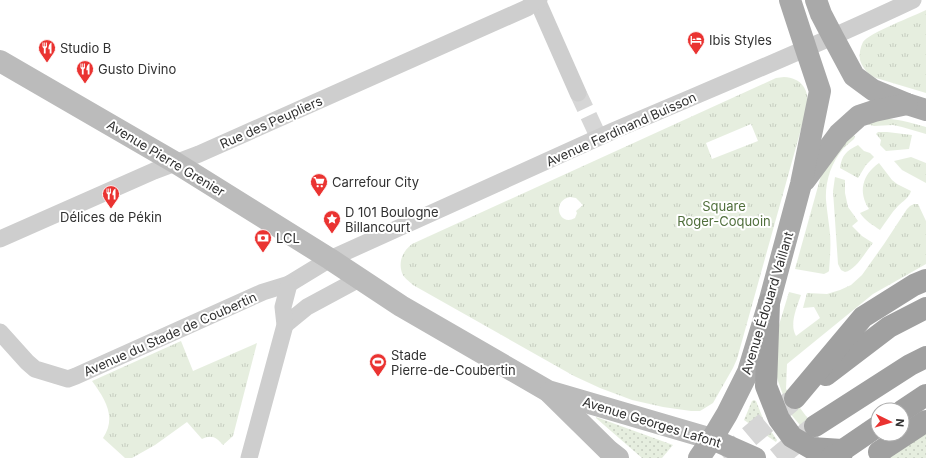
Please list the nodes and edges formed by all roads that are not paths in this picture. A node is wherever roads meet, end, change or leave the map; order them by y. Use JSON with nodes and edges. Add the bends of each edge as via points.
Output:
{"nodes":[{"id":1,"x":538,"y":0,"type":"edge"},
{"id":2,"x":790,"y":0,"type":"edge"},
{"id":3,"x":816,"y":0,"type":"edge"},
{"id":4,"x":913,"y":0,"type":"edge"},
{"id":5,"x":833,"y":37,"type":"junction"},
{"id":6,"x":806,"y":49,"type":"junction"},
{"id":7,"x":0,"y":61,"type":"edge"},
{"id":8,"x":578,"y":93,"type":"tunnel mouth"},
{"id":9,"x":916,"y":107,"type":"edge"},
{"id":10,"x":176,"y":163,"type":"junction"},
{"id":11,"x":802,"y":184,"type":"junction"},
{"id":12,"x":0,"y":239,"type":"edge"},
{"id":13,"x":330,"y":259,"type":"junction"},
{"id":14,"x":359,"y":279,"type":"junction"},
{"id":15,"x":926,"y":280,"type":"edge"},
{"id":16,"x":288,"y":284,"type":"junction"},
{"id":17,"x":769,"y":303,"type":"junction"},
{"id":18,"x":926,"y":308,"type":"edge"},
{"id":19,"x":285,"y":325,"type":"junction"},
{"id":20,"x":0,"y":332,"type":"edge"},
{"id":21,"x":926,"y":357,"type":"edge"},
{"id":22,"x":548,"y":391,"type":"junction"},
{"id":23,"x":926,"y":395,"type":"edge"},
{"id":24,"x":910,"y":405,"type":"edge"},
{"id":25,"x":926,"y":421,"type":"edge"},
{"id":26,"x":815,"y":426,"type":"tunnel mouth"},
{"id":27,"x":870,"y":432,"type":"edge"},
{"id":28,"x":712,"y":439,"type":"junction"},
{"id":29,"x":879,"y":452,"type":"dead end"},
{"id":30,"x":838,"y":455,"type":"edge"},
{"id":31,"x":613,"y":456,"type":"edge"},
{"id":32,"x":249,"y":458,"type":"edge"},
{"id":33,"x":699,"y":458,"type":"edge"},
{"id":34,"x":755,"y":458,"type":"edge"}],
"edges":[{"from":1,"to":8,"type":"street"},
{"from":1,"to":10,"type":"street","name":"Rue des Peupliers","via":[[527,8]]},
{"from":2,"to":6,"type":"main road","name":"Avenue Édouard Vaillant"},
{"from":3,"to":5,"type":"main road","name":"Avenue Édouard Vaillant"},
{"from":4,"to":5,"type":"street","name":"Avenue Ferdinand Buisson"},
{"from":5,"to":6,"type":"street","name":"Avenue Ferdinand Buisson"},
{"from":5,"to":9,"type":"main road","name":"Avenue Édouard Vaillant","via":[[854,76],[874,90]]},
{"from":6,"to":11,"type":"main road","name":"Avenue Édouard Vaillant","via":[[820,91]]},
{"from":6,"to":13,"type":"street","name":"Avenue Ferdinand Buisson","via":[[599,138]]},
{"from":7,"to":10,"type":"main road","name":"Avenue Pierre Grenier"},
{"from":9,"to":11,"type":"main road","name":"Avenue Édouard Vaillant","via":[[874,111],[859,116],[839,134]]},
{"from":10,"to":12,"type":"street","name":"Rue des Peupliers"},
{"from":10,"to":13,"type":"main road","name":"Avenue Pierre Grenier"},
{"from":11,"to":17,"type":"main road","name":"Avenue Édouard Vaillant"},
{"from":13,"to":14,"type":"main road","name":"Avenue Georges Lafont"},
{"from":13,"to":16,"type":"street","name":"Avenue Ferdinand Buisson"},
{"from":14,"to":19,"type":"street","via":[[307,307]]},
{"from":14,"to":22,"type":"main road","name":"Avenue Georges Lafont"},
{"from":15,"to":18,"type":"highway","via":[[862,317],[795,398],[889,327]]},
{"from":16,"to":19,"type":"street","via":[[283,307]]},
{"from":16,"to":20,"type":"street","name":"Avenue du Stade de Coubertin","via":[[264,292],[68,379],[35,369]]},
{"from":17,"to":28,"type":"main road","name":"Avenue Édouard Vaillant","via":[[748,372]]},
{"from":17,"to":30,"type":"highway","via":[[766,386],[779,419],[792,437],[811,448]]},
{"from":19,"to":32,"type":"street"},
{"from":21,"to":26,"type":"highway"},
{"from":22,"to":28,"type":"main road","name":"Avenue Georges Lafont"},
{"from":22,"to":31,"type":"main road","name":"Avenue Georges Lafont"},
{"from":23,"to":24,"type":"highway"},
{"from":25,"to":29,"type":"highway"},
{"from":27,"to":30,"type":"highway"},
{"from":28,"to":33,"type":"main road","name":"Avenue Édouard Vaillant"},
{"from":28,"to":34,"type":"main road","name":"Avenue Georges Lafont"}]}
